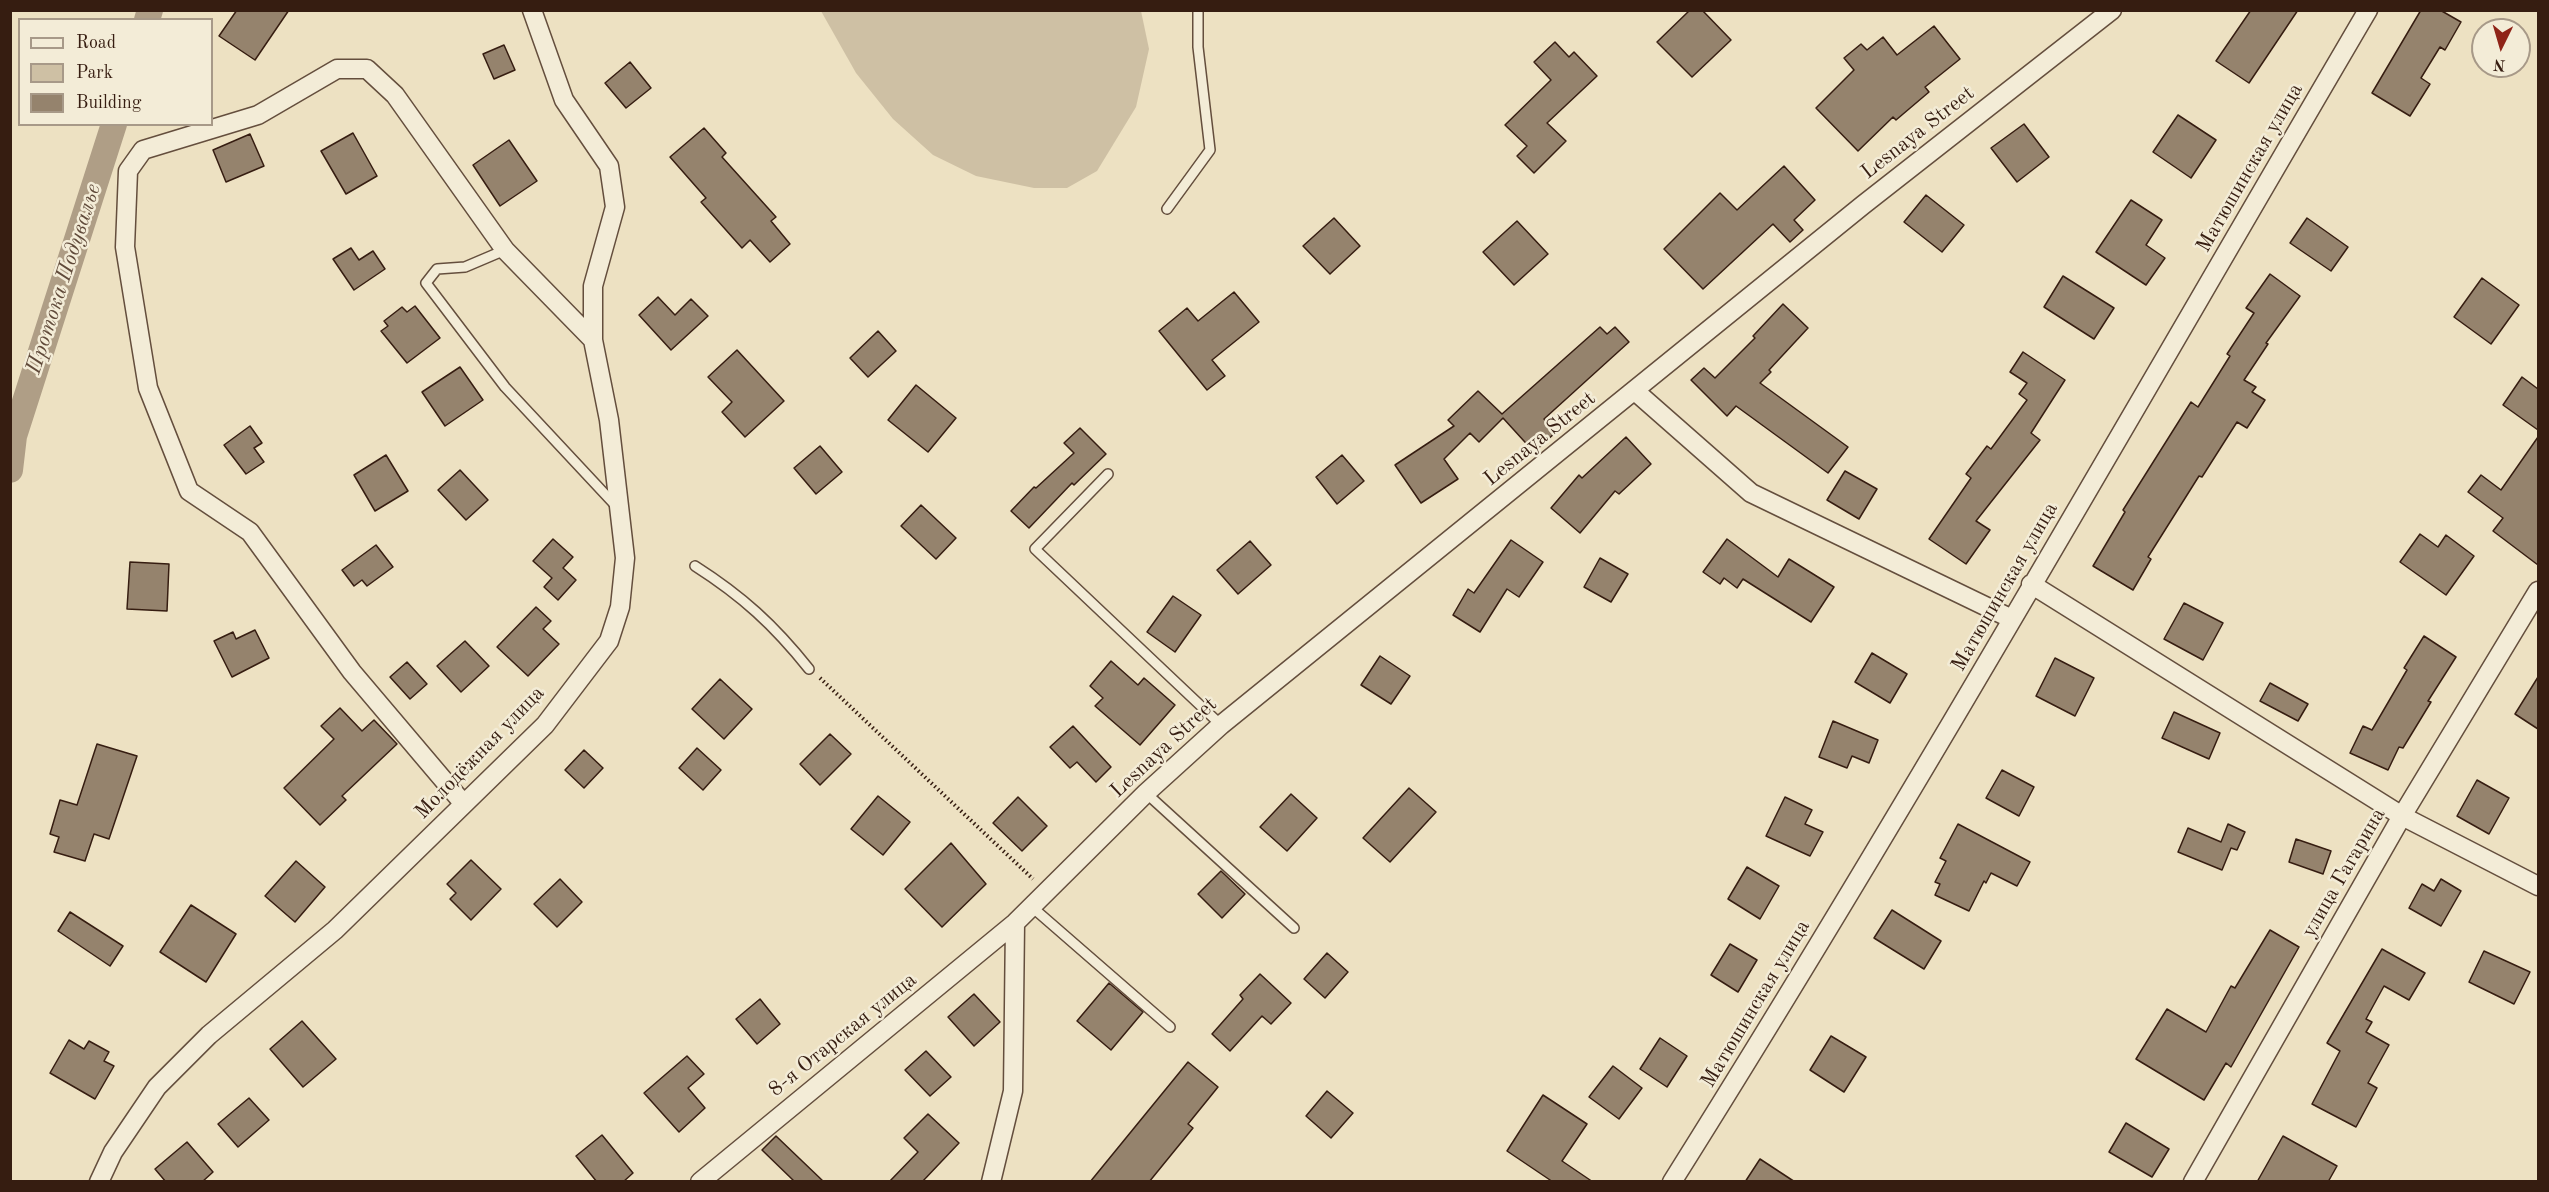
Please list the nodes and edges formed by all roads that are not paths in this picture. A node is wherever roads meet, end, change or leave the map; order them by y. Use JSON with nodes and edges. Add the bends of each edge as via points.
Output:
{"nodes":[{"id":1,"x":532,"y":10,"type":"edge"},
{"id":2,"x":1198,"y":10,"type":"edge"},
{"id":3,"x":2112,"y":10,"type":"edge"},
{"id":4,"x":2368,"y":10,"type":"edge"},
{"id":5,"x":1167,"y":209,"type":"dead end"},
{"id":6,"x":505,"y":250,"type":"junction"},
{"id":7,"x":593,"y":340,"type":"junction"},
{"id":8,"x":1635,"y":391,"type":"junction"},
{"id":9,"x":1108,"y":474,"type":"dead end"},
{"id":10,"x":620,"y":509,"type":"junction"},
{"id":11,"x":695,"y":566,"type":"dead end"},
{"id":12,"x":2031,"y":584,"type":"junction"},
{"id":13,"x":2538,"y":591,"type":"edge"},
{"id":14,"x":2012,"y":619,"type":"junction"},
{"id":15,"x":809,"y":669,"type":"road end"},
{"id":16,"x":1221,"y":725,"type":"junction"},
{"id":17,"x":1146,"y":794,"type":"junction"},
{"id":18,"x":464,"y":803,"type":"junction"},
{"id":19,"x":2402,"y":816,"type":"junction"},
{"id":20,"x":2538,"y":886,"type":"edge"},
{"id":21,"x":1032,"y":906,"type":"junction"},
{"id":22,"x":1015,"y":923,"type":"junction"},
{"id":23,"x":1294,"y":928,"type":"dead end"},
{"id":24,"x":1170,"y":1027,"type":"dead end"},
{"id":25,"x":99,"y":1182,"type":"edge"},
{"id":26,"x":700,"y":1182,"type":"edge"},
{"id":27,"x":991,"y":1182,"type":"edge"},
{"id":28,"x":1672,"y":1182,"type":"edge"},
{"id":29,"x":2193,"y":1182,"type":"edge"}],
"edges":[{"from":1,"to":7,"type":"street","name":"Молодёжная улица","via":[[564,100],[609,166],[615,207],[593,286]]},
{"from":2,"to":5,"type":"lane","via":[[1198,47],[1210,150]]},
{"from":3,"to":8,"type":"street","name":"Lesnaya Street","via":[[1863,205]]},
{"from":4,"to":12,"type":"street","name":"Матюшинская улица"},
{"from":6,"to":7,"type":"street"},
{"from":6,"to":10,"type":"lane","via":[[465,267],[437,269],[426,283],[505,387]]},
{"from":6,"to":18,"type":"street","via":[[395,95],[367,69],[337,69],[258,115],[143,150],[128,171],[125,247],[148,388],[189,491],[250,532],[352,672]]},
{"from":7,"to":10,"type":"street","name":"Молодёжная улица","via":[[609,420]]},
{"from":8,"to":14,"type":"street","via":[[1751,493]]},
{"from":8,"to":16,"type":"street","name":"Lesnaya Street"},
{"from":9,"to":16,"type":"lane","via":[[1035,549]]},
{"from":10,"to":18,"type":"street","name":"Молодёжная улица","via":[[625,558],[620,607],[609,641],[545,724]]},
{"from":11,"to":15,"type":"lane","via":[[732,590],[779,632]]},
{"from":12,"to":14,"type":"street","name":"Матюшинская улица"},
{"from":12,"to":19,"type":"street"},
{"from":13,"to":19,"type":"street","name":"улица Гагарина"},
{"from":14,"to":28,"type":"street","name":"Матюшинская улица","via":[[1930,762]]},
{"from":16,"to":17,"type":"street","name":"Lesnaya Street"},
{"from":17,"to":21,"type":"street","name":"Lesnaya Street"},
{"from":17,"to":23,"type":"lane"},
{"from":18,"to":25,"type":"street","name":"Молодёжная улица","via":[[335,930],[209,1035],[165,1080],[113,1152]]},
{"from":19,"to":20,"type":"street"},
{"from":19,"to":29,"type":"street","name":"улица Гагарина"},
{"from":21,"to":22,"type":"street","name":"Lesnaya Street"},
{"from":21,"to":24,"type":"lane"},
{"from":22,"to":26,"type":"street","name":"8-я Отарская улица"},
{"from":22,"to":27,"type":"street","via":[[1012,1091]]}]}
